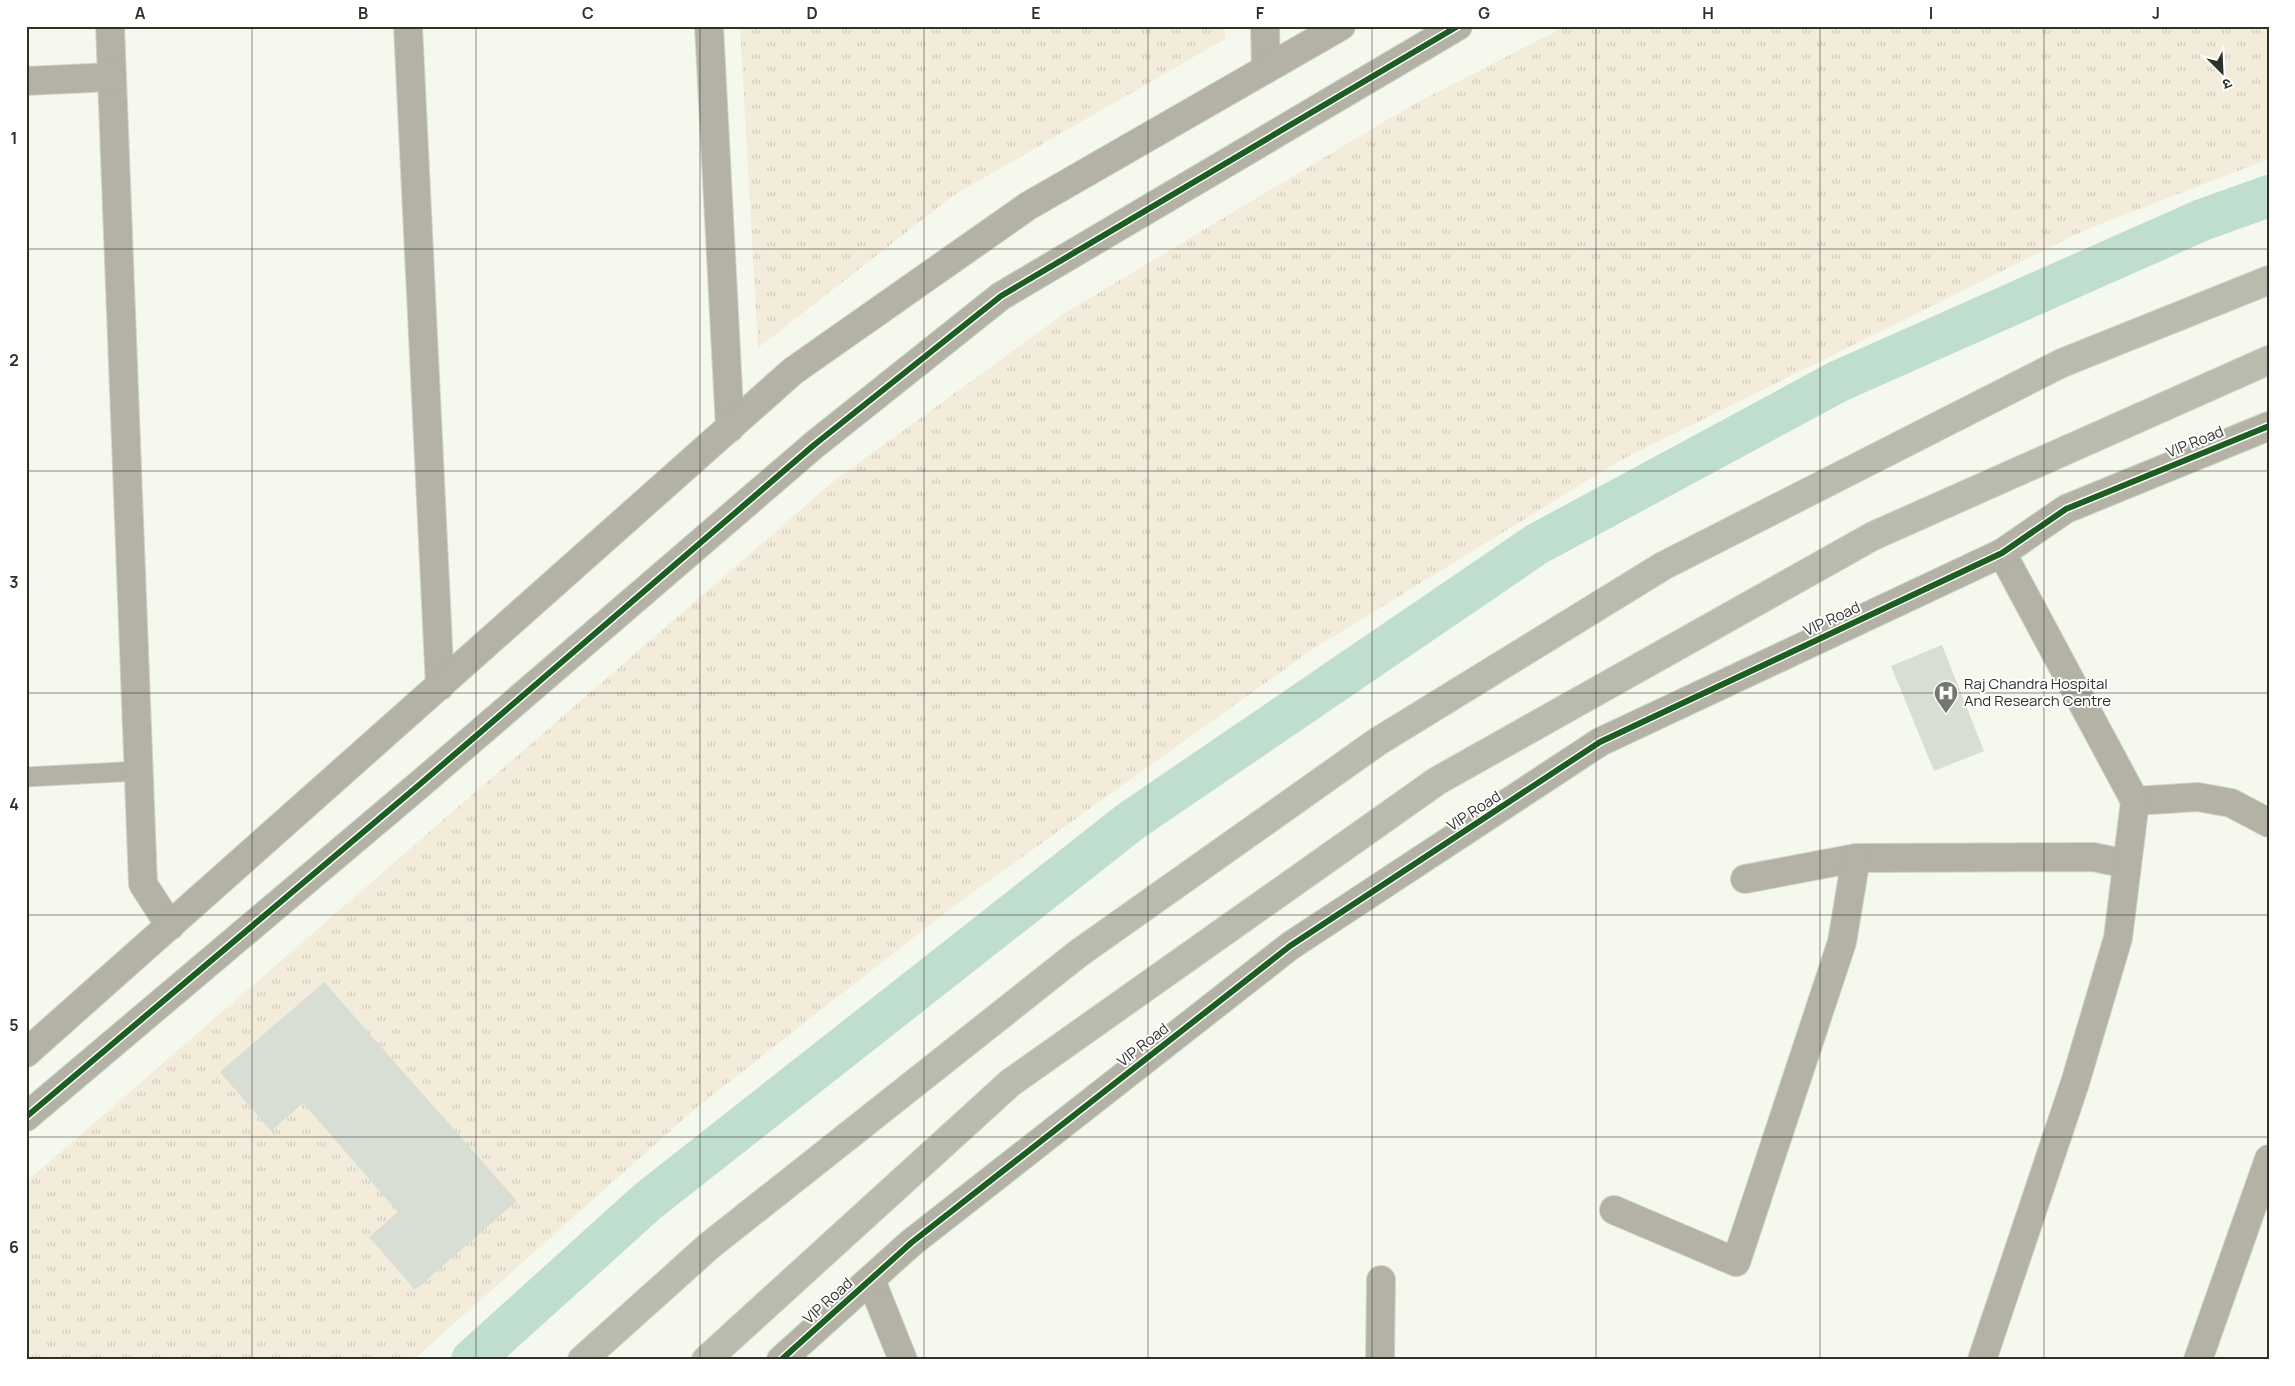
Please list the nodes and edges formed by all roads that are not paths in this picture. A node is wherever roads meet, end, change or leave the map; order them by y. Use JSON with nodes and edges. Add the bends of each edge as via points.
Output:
{"nodes":[{"id":1,"x":110,"y":26,"type":"edge"},
{"id":2,"x":408,"y":26,"type":"edge"},
{"id":3,"x":709,"y":26,"type":"edge"},
{"id":4,"x":1265,"y":26,"type":"edge"},
{"id":5,"x":1341,"y":26,"type":"edge"},
{"id":6,"x":1458,"y":26,"type":"edge"},
{"id":7,"x":1266,"y":70,"type":"junction"},
{"id":8,"x":112,"y":77,"type":"junction"},
{"id":9,"x":26,"y":81,"type":"edge"},
{"id":10,"x":2269,"y":280,"type":"edge"},
{"id":11,"x":2269,"y":360,"type":"edge"},
{"id":12,"x":2269,"y":426,"type":"edge"},
{"id":13,"x":730,"y":428,"type":"junction"},
{"id":14,"x":2002,"y":553,"type":"junction"},
{"id":15,"x":440,"y":686,"type":"junction"},
{"id":16,"x":139,"y":771,"type":"junction"},
{"id":17,"x":26,"y":777,"type":"edge"},
{"id":18,"x":2135,"y":802,"type":"junction"},
{"id":19,"x":2269,"y":823,"type":"edge"},
{"id":20,"x":1856,"y":858,"type":"junction"},
{"id":21,"x":2127,"y":864,"type":"junction"},
{"id":22,"x":1745,"y":878,"type":"dead end"},
{"id":23,"x":170,"y":926,"type":"junction"},
{"id":24,"x":26,"y":1053,"type":"edge"},
{"id":25,"x":26,"y":1118,"type":"edge"},
{"id":26,"x":2269,"y":1159,"type":"edge"},
{"id":27,"x":1614,"y":1210,"type":"dead end"},
{"id":28,"x":871,"y":1280,"type":"junction"},
{"id":29,"x":1382,"y":1280,"type":"dead end"},
{"id":30,"x":582,"y":1360,"type":"edge"},
{"id":31,"x":706,"y":1360,"type":"edge"},
{"id":32,"x":781,"y":1360,"type":"edge"},
{"id":33,"x":903,"y":1360,"type":"edge"},
{"id":34,"x":1380,"y":1360,"type":"edge"},
{"id":35,"x":1982,"y":1360,"type":"edge"},
{"id":36,"x":2198,"y":1360,"type":"edge"}],
"edges":[{"from":1,"to":8,"type":"street"},
{"from":2,"to":15,"type":"street"},
{"from":3,"to":13,"type":"street"},
{"from":4,"to":7,"type":"street"},
{"from":5,"to":7,"type":"street"},
{"from":6,"to":25,"type":"street","via":[[1001,296],[814,444]]},
{"from":7,"to":13,"type":"street","via":[[1028,206],[793,371]]},
{"from":8,"to":9,"type":"street"},
{"from":8,"to":16,"type":"street"},
{"from":10,"to":30,"type":"main road","via":[[2062,363],[1663,566],[1377,742],[1079,953],[709,1246]]},
{"from":11,"to":31,"type":"main road","via":[[1874,536],[1437,780],[1010,1083]]},
{"from":12,"to":14,"type":"street","name":"VIP Road","via":[[2066,509]]},
{"from":13,"to":15,"type":"street"},
{"from":14,"to":18,"type":"street"},
{"from":14,"to":28,"type":"street","name":"VIP Road","via":[[1600,742],[1290,946],[911,1242]]},
{"from":15,"to":23,"type":"street"},
{"from":16,"to":17,"type":"lane"},
{"from":16,"to":23,"type":"street","via":[[143,884]]},
{"from":18,"to":19,"type":"street","via":[[2198,798],[2231,803]]},
{"from":18,"to":21,"type":"street"},
{"from":20,"to":21,"type":"street","via":[[2093,857]]},
{"from":20,"to":22,"type":"street"},
{"from":20,"to":27,"type":"street","via":[[1842,942],[1736,1262]]},
{"from":21,"to":35,"type":"street","via":[[2118,938],[2075,1083]]},
{"from":23,"to":24,"type":"street"},
{"from":26,"to":36,"type":"street"},
{"from":28,"to":32,"type":"street","name":"VIP Road"},
{"from":28,"to":33,"type":"street"},
{"from":29,"to":34,"type":"street"}]}
